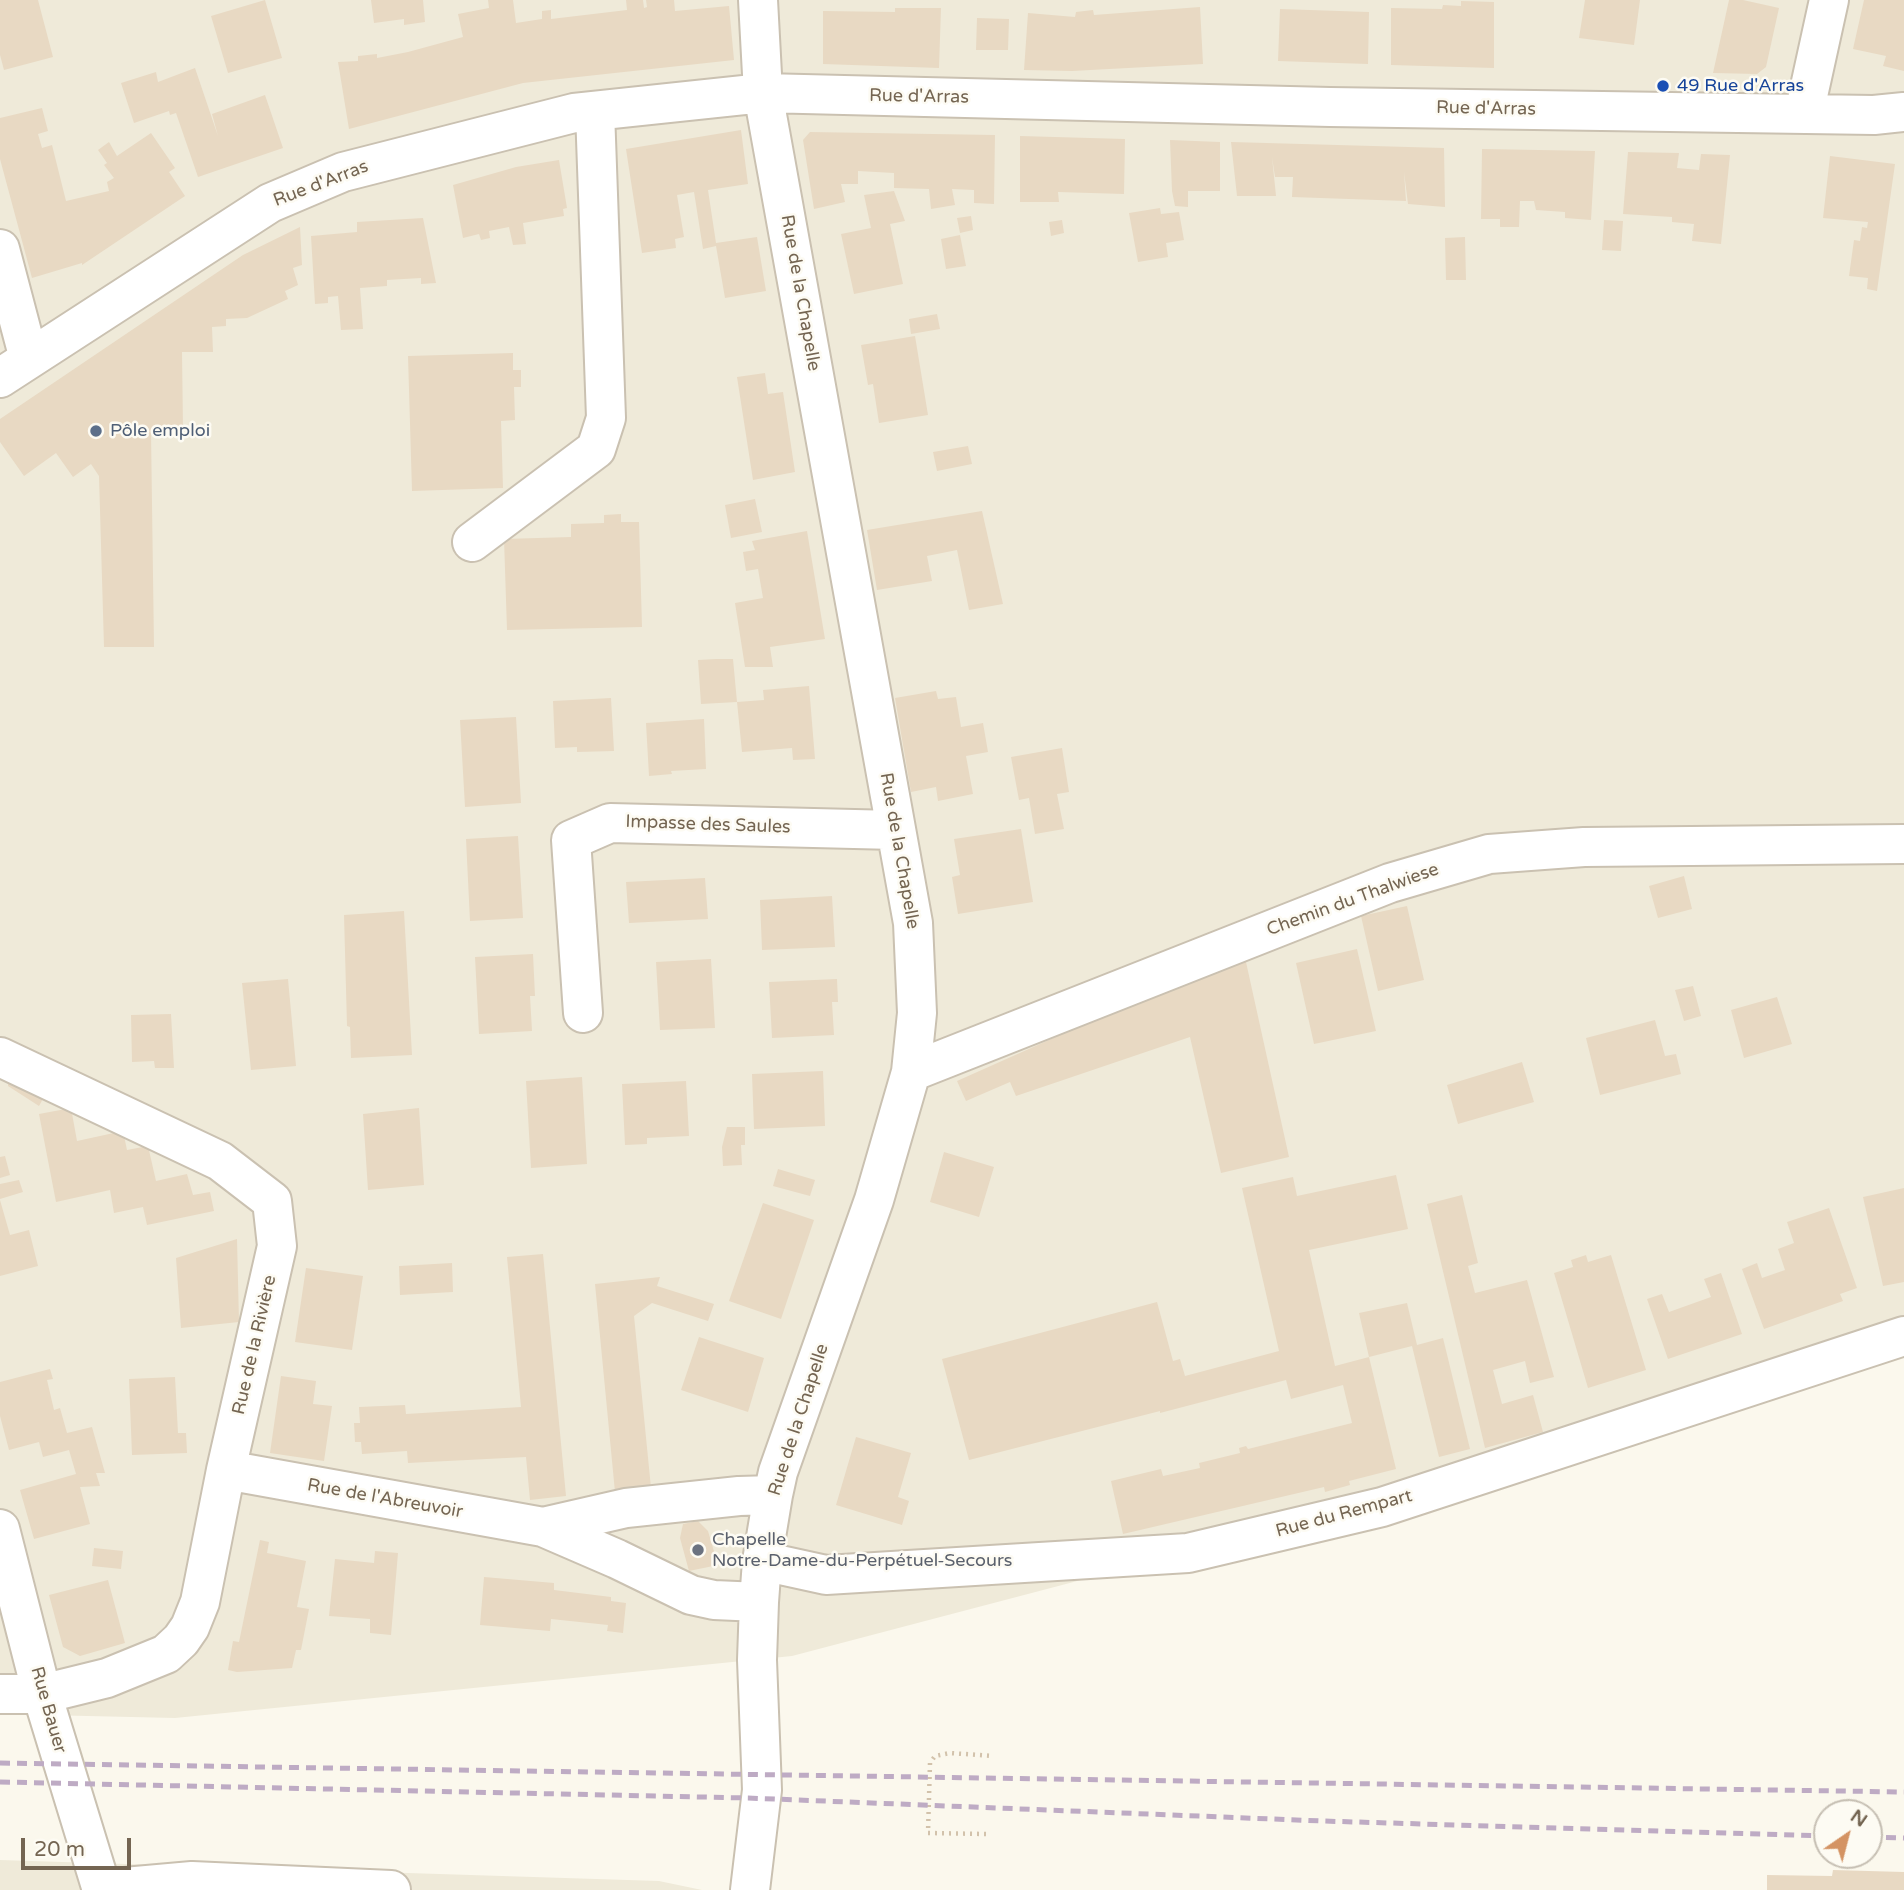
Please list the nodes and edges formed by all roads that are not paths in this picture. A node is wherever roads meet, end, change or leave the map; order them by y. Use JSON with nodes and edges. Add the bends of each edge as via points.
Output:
{"nodes":[{"id":1,"x":758,"y":0,"type":"edge"},
{"id":2,"x":1829,"y":0,"type":"edge"},
{"id":3,"x":763,"y":93,"type":"junction"},
{"id":4,"x":595,"y":111,"type":"junction"},
{"id":5,"x":1904,"y":112,"type":"edge"},
{"id":6,"x":1804,"y":114,"type":"junction"},
{"id":7,"x":0,"y":249,"type":"edge"},
{"id":8,"x":15,"y":369,"type":"edge"},
{"id":9,"x":472,"y":542,"type":"dead end"},
{"id":10,"x":895,"y":830,"type":"junction"},
{"id":11,"x":1904,"y":844,"type":"edge"},
{"id":12,"x":583,"y":1013,"type":"dead end"},
{"id":13,"x":0,"y":1057,"type":"edge"},
{"id":14,"x":911,"y":1072,"type":"junction"},
{"id":15,"x":1904,"y":1336,"type":"edge"},
{"id":16,"x":226,"y":1470,"type":"junction"},
{"id":17,"x":773,"y":1495,"type":"junction"},
{"id":18,"x":543,"y":1527,"type":"junction"},
{"id":19,"x":0,"y":1529,"type":"edge"},
{"id":20,"x":762,"y":1561,"type":"junction"},
{"id":21,"x":759,"y":1602,"type":"junction"},
{"id":22,"x":0,"y":1694,"type":"edge"},
{"id":23,"x":42,"y":1694,"type":"junction"},
{"id":24,"x":102,"y":1890,"type":"edge"},
{"id":25,"x":391,"y":1890,"type":"edge"},
{"id":26,"x":750,"y":1890,"type":"edge"}],
"edges":[{"from":1,"to":3,"type":"street","name":"Rue de la Chapelle"},
{"from":2,"to":6,"type":"street"},
{"from":3,"to":4,"type":"street","name":"Rue d'Arras"},
{"from":3,"to":6,"type":"street","name":"Rue d'Arras"},
{"from":3,"to":10,"type":"street","name":"Rue de la Chapelle"},
{"from":4,"to":8,"type":"street","name":"Rue d'Arras","via":[[343,172],[270,203]]},
{"from":4,"to":9,"type":"street","via":[[606,418],[596,449]]},
{"from":5,"to":6,"type":"street","name":"Rue d'Arras"},
{"from":7,"to":8,"type":"street"},
{"from":10,"to":12,"type":"street","name":"Impasse des Saules","via":[[610,823],[571,840]]},
{"from":10,"to":14,"type":"street","name":"Rue de la Chapelle","via":[[913,923],[917,1013]]},
{"from":11,"to":14,"type":"street","name":"Chemin du Thalwiese","via":[[1584,848],[1489,854],[1390,883]]},
{"from":13,"to":16,"type":"street","name":"Rue de la Rivière","via":[[219,1161],[272,1201],[277,1246]]},
{"from":14,"to":17,"type":"street","name":"Rue de la Chapelle","via":[[873,1200]]},
{"from":15,"to":20,"type":"street","name":"Rue du Rempart","via":[[1382,1507],[1188,1553],[826,1575]]},
{"from":16,"to":18,"type":"street","name":"Rue de l'Abreuvoir"},
{"from":16,"to":23,"type":"street","name":"Rue de la Rivière","via":[[200,1602],[181,1640],[166,1654],[144,1664]]},
{"from":17,"to":18,"type":"street","name":"Rue de l'Abreuvoir","via":[[626,1508]]},
{"from":17,"to":20,"type":"street","name":"Rue de la Chapelle"},
{"from":18,"to":21,"type":"street","name":"Rue de l'Abreuvoir","via":[[691,1595]]},
{"from":19,"to":23,"type":"street","name":"Rue Bauer"},
{"from":20,"to":21,"type":"street","name":"Rue de la Chapelle"},
{"from":21,"to":26,"type":"street","name":"Rue de la Chapelle","via":[[762,1790]]},
{"from":22,"to":23,"type":"street","name":"Rue de la Rivière"},
{"from":23,"to":24,"type":"street","name":"Rue Bauer"},
{"from":24,"to":25,"type":"street","via":[[192,1881]]}]}
